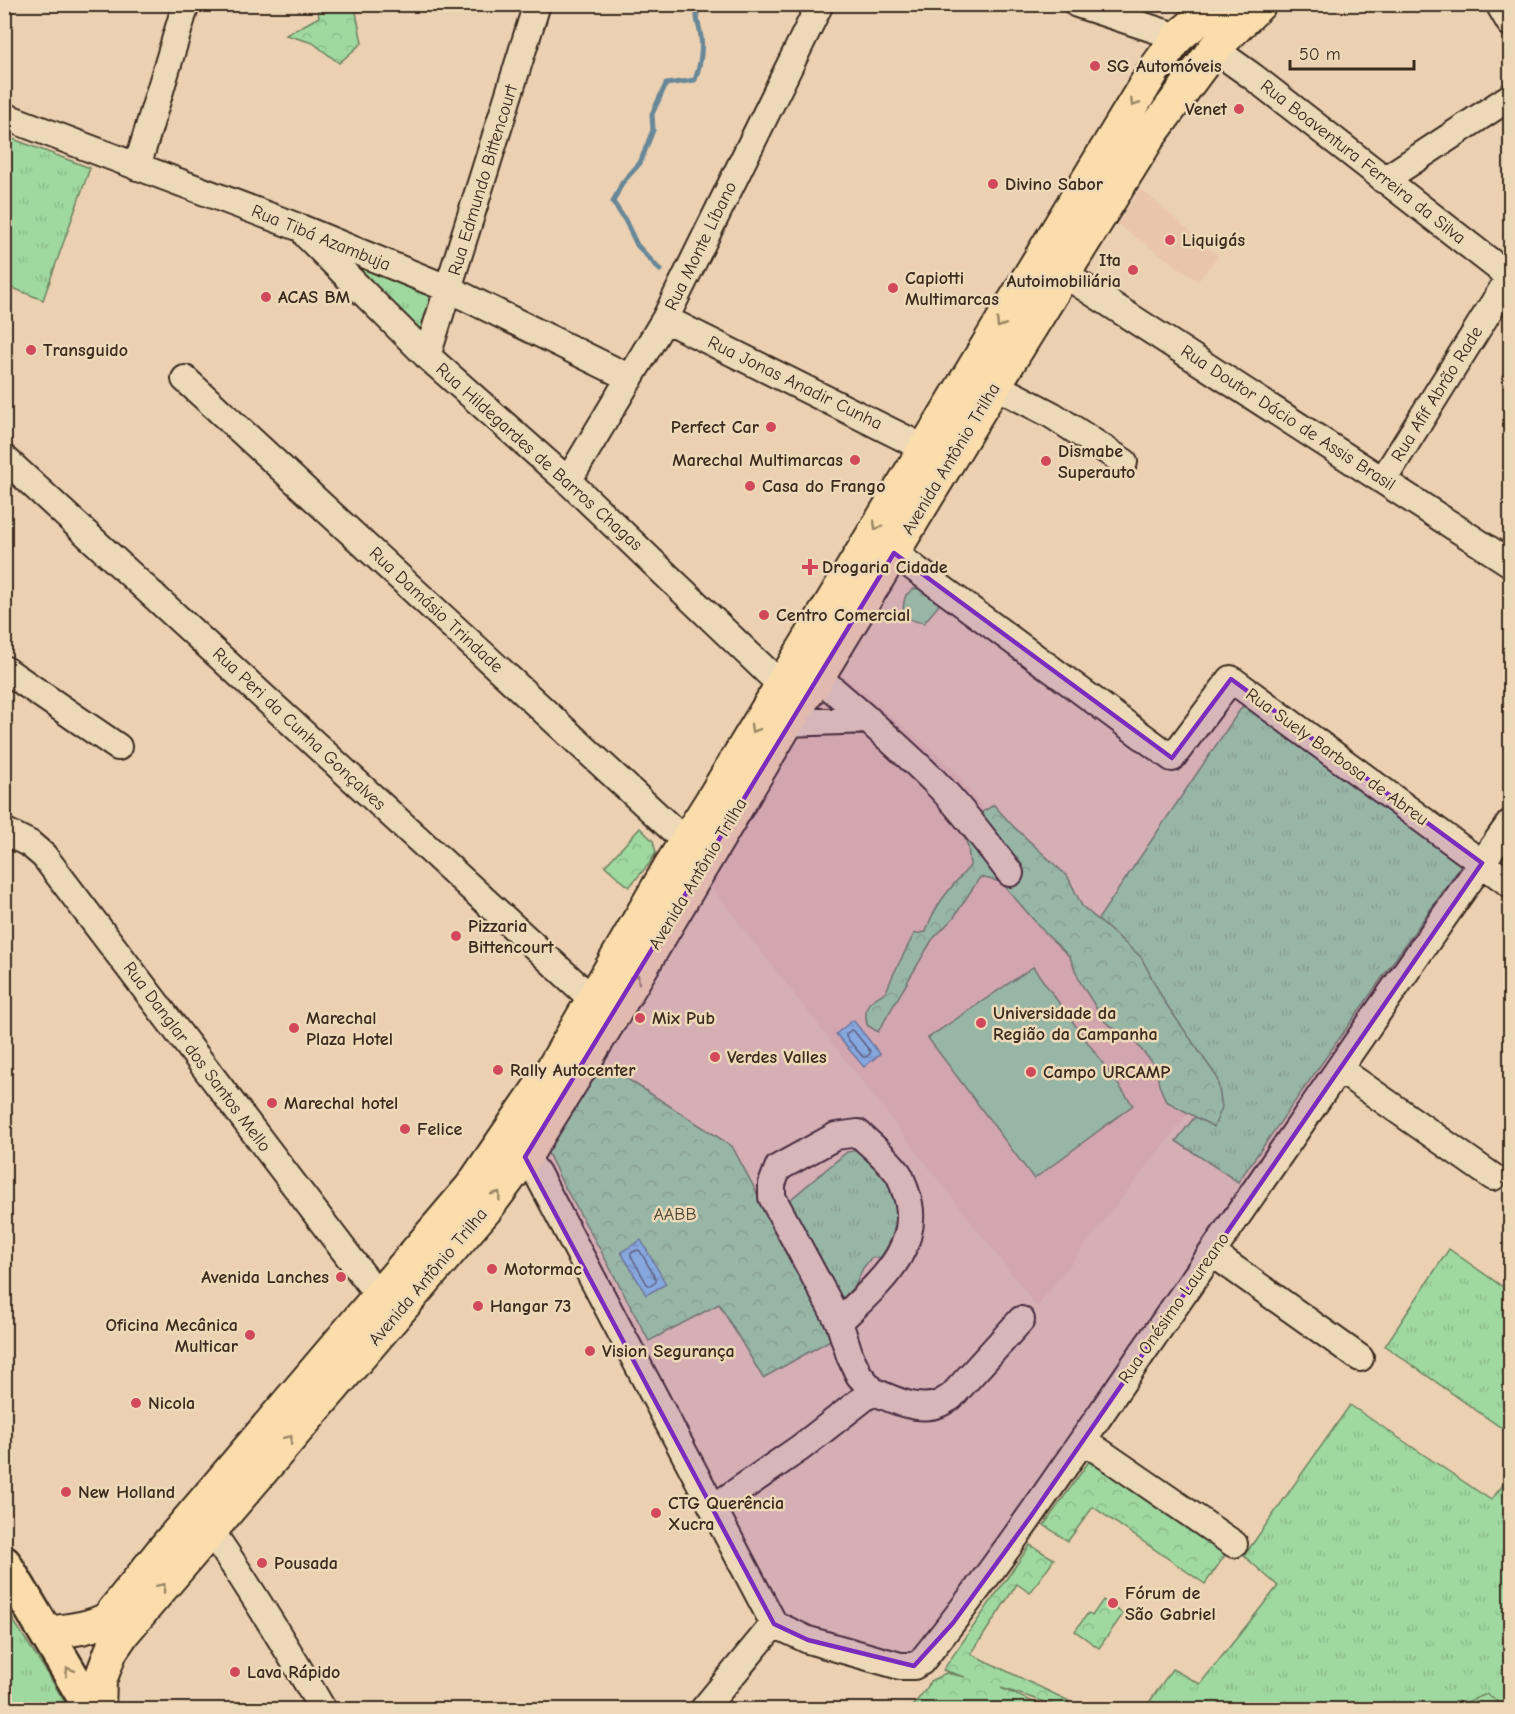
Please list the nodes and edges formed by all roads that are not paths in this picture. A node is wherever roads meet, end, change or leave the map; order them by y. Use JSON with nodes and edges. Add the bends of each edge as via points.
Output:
{"nodes":[{"id":1,"x":186,"y":4,"type":"edge"},
{"id":2,"x":537,"y":4,"type":"edge"},
{"id":3,"x":820,"y":4,"type":"edge"},
{"id":4,"x":1077,"y":4,"type":"edge"},
{"id":5,"x":1217,"y":4,"type":"edge"},
{"id":6,"x":1260,"y":4,"type":"edge"},
{"id":7,"x":1499,"y":4,"type":"edge"},
{"id":8,"x":1510,"y":23,"type":"edge"},
{"id":9,"x":1178,"y":37,"type":"junction"},
{"id":10,"x":1214,"y":49,"type":"junction"},
{"id":11,"x":1510,"y":97,"type":"edge"},
{"id":12,"x":4,"y":116,"type":"edge"},
{"id":13,"x":137,"y":167,"type":"junction"},
{"id":14,"x":1384,"y":180,"type":"junction"},
{"id":15,"x":298,"y":227,"type":"junction"},
{"id":16,"x":1064,"y":273,"type":"junction"},
{"id":17,"x":1510,"y":277,"type":"edge"},
{"id":18,"x":449,"y":289,"type":"junction"},
{"id":19,"x":665,"y":319,"type":"junction"},
{"id":20,"x":427,"y":356,"type":"junction"},
{"id":21,"x":185,"y":378,"type":"dead end"},
{"id":22,"x":630,"y":378,"type":"junction"},
{"id":23,"x":994,"y":385,"type":"junction"},
{"id":24,"x":924,"y":448,"type":"junction"},
{"id":25,"x":5,"y":462,"type":"edge"},
{"id":26,"x":1124,"y":462,"type":"dead end"},
{"id":27,"x":1383,"y":480,"type":"junction"},
{"id":28,"x":568,"y":481,"type":"junction"},
{"id":29,"x":894,"y":554,"type":"junction"},
{"id":30,"x":1510,"y":563,"type":"edge"},
{"id":31,"x":4,"y":669,"type":"edge"},
{"id":32,"x":818,"y":677,"type":"junction"},
{"id":33,"x":781,"y":686,"type":"junction"},
{"id":34,"x":868,"y":720,"type":"junction"},
{"id":35,"x":787,"y":723,"type":"junction"},
{"id":36,"x":118,"y":747,"type":"dead end"},
{"id":37,"x":1510,"y":823,"type":"edge"},
{"id":38,"x":4,"y":831,"type":"edge"},
{"id":39,"x":686,"y":842,"type":"junction"},
{"id":40,"x":1482,"y":863,"type":"junction"},
{"id":41,"x":1010,"y":873,"type":"dead end"},
{"id":42,"x":1510,"y":884,"type":"edge"},
{"id":43,"x":604,"y":1007,"type":"junction"},
{"id":44,"x":1339,"y":1069,"type":"junction"},
{"id":45,"x":525,"y":1157,"type":"junction"},
{"id":46,"x":1494,"y":1177,"type":"dead end"},
{"id":47,"x":1212,"y":1253,"type":"junction"},
{"id":48,"x":378,"y":1295,"type":"junction"},
{"id":49,"x":1021,"y":1320,"type":"dead end"},
{"id":50,"x":839,"y":1322,"type":"junction"},
{"id":51,"x":1360,"y":1358,"type":"dead end"},
{"id":52,"x":873,"y":1391,"type":"junction"},
{"id":53,"x":1083,"y":1440,"type":"junction"},
{"id":54,"x":713,"y":1508,"type":"junction"},
{"id":55,"x":211,"y":1531,"type":"junction"},
{"id":56,"x":1234,"y":1544,"type":"dead end"},
{"id":57,"x":4,"y":1563,"type":"edge"},
{"id":58,"x":774,"y":1624,"type":"junction"},
{"id":59,"x":116,"y":1625,"type":"junction"},
{"id":60,"x":47,"y":1633,"type":"junction"},
{"id":61,"x":710,"y":1707,"type":"edge"},
{"id":62,"x":92,"y":1710,"type":"edge"},
{"id":63,"x":99,"y":1710,"type":"edge"},
{"id":64,"x":323,"y":1710,"type":"edge"}],
"edges":[{"from":1,"to":13,"type":"street"},
{"from":2,"to":18,"type":"street","name":"Rua Edmundo Bittencourt"},
{"from":3,"to":19,"type":"street","name":"Rua Monte Líbano"},
{"from":4,"to":9,"type":"street"},
{"from":5,"to":9,"type":"main road","name":"Avenida Antônio Trilha"},
{"from":6,"to":10,"type":"main road","name":"Avenida Antônio Trilha"},
{"from":7,"to":8,"type":"street"},
{"from":9,"to":24,"type":"main road","name":"Avenida Antônio Trilha","one_way":true,"via":[[1154,70]]},
{"from":10,"to":14,"type":"street","name":"Rua Boaventura Ferreira da Silva"},
{"from":10,"to":16,"type":"main road","name":"Avenida Antônio Trilha","via":[[1149,137]]},
{"from":11,"to":14,"type":"street"},
{"from":12,"to":13,"type":"street","name":"Rua Tibá Azambuja"},
{"from":13,"to":15,"type":"street","name":"Rua Tibá Azambuja"},
{"from":14,"to":17,"type":"street","name":"Rua Boaventura Ferreira da Silva"},
{"from":15,"to":18,"type":"street","name":"Rua Tibá Azambuja"},
{"from":15,"to":20,"type":"street","name":"Rua Hildegardes de Barros Chagas"},
{"from":16,"to":23,"type":"main road","name":"Avenida Antônio Trilha"},
{"from":16,"to":27,"type":"street","name":"Rua Doutor Dácio de Assis Brasil"},
{"from":17,"to":27,"type":"street","name":"Rua Afif Abrão Rade"},
{"from":18,"to":20,"type":"street","name":"Rua Edmundo Bittencourt"},
{"from":18,"to":22,"type":"street","name":"Rua Tibá Azambuja"},
{"from":19,"to":22,"type":"street","name":"Rua Monte Líbano"},
{"from":19,"to":24,"type":"street","name":"Rua Jonas Anadir Cunha"},
{"from":20,"to":28,"type":"street","name":"Rua Hildegardes de Barros Chagas"},
{"from":21,"to":39,"type":"street","name":"Rua Damásio Trindade"},
{"from":22,"to":28,"type":"street","name":"Rua Monte Líbano"},
{"from":23,"to":26,"type":"street"},
{"from":23,"to":29,"type":"main road","name":"Avenida Antônio Trilha"},
{"from":24,"to":33,"type":"main road","name":"Avenida Antônio Trilha","one_way":true},
{"from":25,"to":43,"type":"street","name":"Rua Peri da Cunha Gonçalves"},
{"from":27,"to":30,"type":"street","name":"Rua Doutor Dácio de Assis Brasil"},
{"from":28,"to":33,"type":"street","name":"Rua Hildegardes de Barros Chagas"},
{"from":29,"to":32,"type":"main road","name":"Avenida Antônio Trilha"},
{"from":29,"to":40,"type":"street","name":"Rua Suely Barbosa de Abreu","via":[[1172,758],[1231,679]]},
{"from":31,"to":36,"type":"street"},
{"from":32,"to":34,"type":"street"},
{"from":32,"to":35,"type":"main road","name":"Avenida Antônio Trilha"},
{"from":33,"to":39,"type":"main road","name":"Avenida Antônio Trilha","one_way":true},
{"from":34,"to":35,"type":"street"},
{"from":34,"to":41,"type":"street","via":[[935,782]]},
{"from":43,"to":35,"type":"main road","name":"Avenida Antônio Trilha","one_way":true},
{"from":37,"to":40,"type":"street","name":"Rua Onésimo Laureano"},
{"from":38,"to":48,"type":"street","name":"Rua Danglar dos Santos Mello","via":[[44,856]]},
{"from":39,"to":43,"type":"main road","name":"Avenida Antônio Trilha"},
{"from":40,"to":42,"type":"street","name":"Rua Suely Barbosa de Abreu"},
{"from":40,"to":44,"type":"street","name":"Rua Onésimo Laureano"},
{"from":43,"to":45,"type":"main road","name":"Avenida Antônio Trilha"},
{"from":43,"to":48,"type":"main road","name":"Avenida Antônio Trilha","via":[[554,1066],[471,1187]]},
{"from":44,"to":46,"type":"street"},
{"from":44,"to":47,"type":"street","name":"Rua Onésimo Laureano"},
{"from":45,"to":54,"type":"street","via":[[537,1173]]},
{"from":55,"to":45,"type":"main road","name":"Avenida Antônio Trilha","one_way":true,"via":[[487,1208]]},
{"from":47,"to":51,"type":"street"},
{"from":47,"to":53,"type":"street","name":"Rua Onésimo Laureano"},
{"from":48,"to":59,"type":"main road","name":"Avenida Antônio Trilha","via":[[161,1552]]},
{"from":49,"to":52,"type":"street","via":[[951,1397],[937,1405],[912,1405]]},
{"from":50,"to":50,"type":"street","via":[[772,1197],[772,1184],[777,1167],[836,1136],[858,1134],[898,1174],[910,1204],[908,1238],[900,1255],[875,1286]]},
{"from":50,"to":52,"type":"street","via":[[859,1375]]},
{"from":52,"to":54,"type":"street"},
{"from":53,"to":56,"type":"street"},
{"from":53,"to":58,"type":"street","name":"Rua Onésimo Laureano","via":[[1025,1525],[921,1662],[900,1666],[808,1640]]},
{"from":54,"to":58,"type":"street"},
{"from":59,"to":55,"type":"main road","name":"Avenida Antônio Trilha","one_way":true},
{"from":55,"to":64,"type":"street","via":[[272,1622]]},
{"from":57,"to":60,"type":"highway"},
{"from":58,"to":61,"type":"street"},
{"from":59,"to":60,"type":"main road"},
{"from":59,"to":63,"type":"main road","name":"Avenida Antônio Trilha","via":[[100,1681]]},
{"from":62,"to":60,"type":"highway","one_way":true}]}
